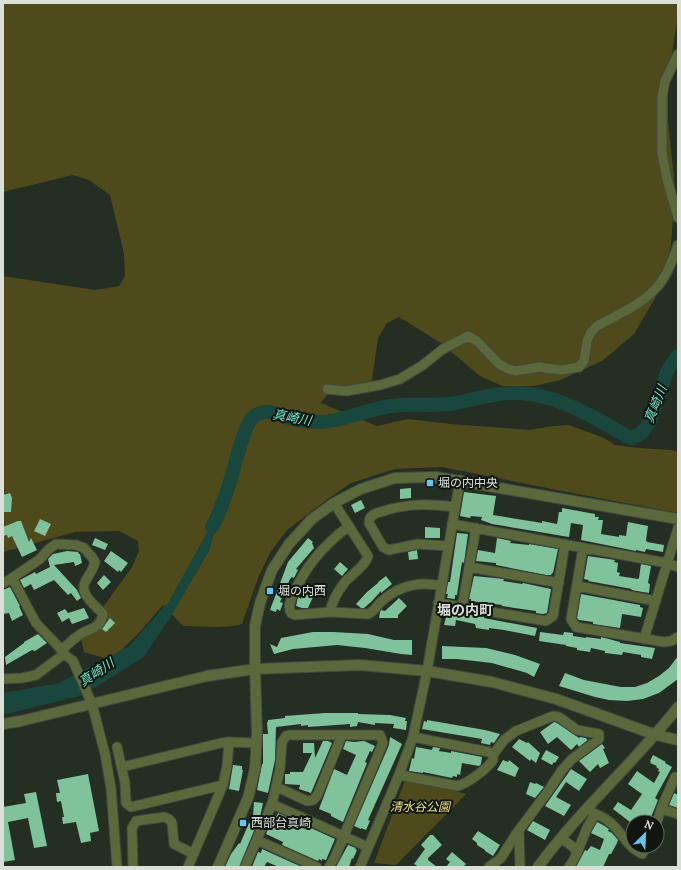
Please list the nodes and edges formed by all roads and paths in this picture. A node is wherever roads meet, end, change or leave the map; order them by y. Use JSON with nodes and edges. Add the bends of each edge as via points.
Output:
{"nodes":[{"id":1,"x":678,"y":54,"type":"edge"},
{"id":2,"x":678,"y":218,"type":"edge"},
{"id":3,"x":678,"y":245,"type":"edge"},
{"id":4,"x":327,"y":389,"type":"dead end"},
{"id":5,"x":460,"y":480,"type":"junction"},
{"id":6,"x":334,"y":503,"type":"junction"},
{"id":7,"x":455,"y":507,"type":"junction"},
{"id":8,"x":678,"y":519,"type":"edge"},
{"id":9,"x":452,"y":524,"type":"junction"},
{"id":10,"x":349,"y":526,"type":"junction"},
{"id":11,"x":476,"y":528,"type":"junction"},
{"id":12,"x":678,"y":528,"type":"edge"},
{"id":13,"x":565,"y":544,"type":"junction"},
{"id":14,"x":448,"y":546,"type":"junction"},
{"id":15,"x":583,"y":548,"type":"junction"},
{"id":16,"x":667,"y":563,"type":"junction"},
{"id":17,"x":469,"y":567,"type":"junction"},
{"id":18,"x":678,"y":567,"type":"edge"},
{"id":19,"x":12,"y":578,"type":"junction"},
{"id":20,"x":3,"y":583,"type":"edge"},
{"id":21,"x":559,"y":583,"type":"junction"},
{"id":22,"x":441,"y":586,"type":"junction"},
{"id":23,"x":577,"y":586,"type":"junction"},
{"id":24,"x":656,"y":601,"type":"junction"},
{"id":25,"x":438,"y":603,"type":"junction"},
{"id":26,"x":462,"y":607,"type":"junction"},
{"id":27,"x":330,"y":612,"type":"junction"},
{"id":28,"x":678,"y":637,"type":"edge"},
{"id":29,"x":644,"y":638,"type":"junction"},
{"id":30,"x":63,"y":652,"type":"junction"},
{"id":31,"x":255,"y":670,"type":"junction"},
{"id":32,"x":427,"y":671,"type":"junction"},
{"id":33,"x":3,"y":679,"type":"edge"},
{"id":34,"x":92,"y":704,"type":"junction"},
{"id":35,"x":678,"y":707,"type":"edge"},
{"id":36,"x":3,"y":724,"type":"edge"},
{"id":37,"x":342,"y":735,"type":"junction"},
{"id":38,"x":656,"y":735,"type":"junction"},
{"id":39,"x":413,"y":737,"type":"junction"},
{"id":40,"x":678,"y":740,"type":"edge"},
{"id":41,"x":229,"y":742,"type":"junction"},
{"id":42,"x":257,"y":743,"type":"junction"},
{"id":43,"x":117,"y":747,"type":"dead end"},
{"id":44,"x":493,"y":755,"type":"junction"},
{"id":45,"x":122,"y":767,"type":"junction"},
{"id":46,"x":399,"y":775,"type":"junction"},
{"id":47,"x":675,"y":777,"type":"dead end"},
{"id":48,"x":223,"y":786,"type":"junction"},
{"id":49,"x":277,"y":787,"type":"junction"},
{"id":50,"x":272,"y":804,"type":"junction"},
{"id":51,"x":661,"y":809,"type":"junction"},
{"id":52,"x":591,"y":811,"type":"junction"},
{"id":53,"x":659,"y":814,"type":"edge"},
{"id":54,"x":678,"y":814,"type":"edge"},
{"id":55,"x":519,"y":830,"type":"junction"},
{"id":56,"x":344,"y":836,"type":"junction"},
{"id":57,"x":561,"y":838,"type":"junction"},
{"id":58,"x":625,"y":839,"type":"edge"},
{"id":59,"x":257,"y":840,"type":"junction"},
{"id":60,"x":368,"y":847,"type":"junction"},
{"id":61,"x":577,"y":853,"type":"junction"},
{"id":62,"x":194,"y":854,"type":"junction"},
{"id":63,"x":117,"y":867,"type":"edge"},
{"id":64,"x":133,"y":867,"type":"edge"},
{"id":65,"x":188,"y":867,"type":"edge"},
{"id":66,"x":218,"y":867,"type":"edge"},
{"id":67,"x":245,"y":867,"type":"edge"},
{"id":68,"x":317,"y":867,"type":"edge"},
{"id":69,"x":329,"y":867,"type":"edge"},
{"id":70,"x":360,"y":867,"type":"edge"},
{"id":71,"x":489,"y":867,"type":"edge"},
{"id":72,"x":520,"y":867,"type":"edge"},
{"id":73,"x":538,"y":867,"type":"edge"},
{"id":74,"x":569,"y":867,"type":"edge"}],
"edges":[{"from":1,"to":2,"type":"street","via":[[662,91],[662,154]]},
{"from":3,"to":4,"type":"street","via":[[662,281],[653,292],[591,332],[584,361],[579,367],[561,370],[539,367],[515,370],[506,368],[468,336],[443,349],[400,379],[346,391]]},
{"from":5,"to":6,"type":"street","via":[[436,477],[395,478],[361,489]]},
{"from":5,"to":7,"type":"street"},
{"from":5,"to":8,"type":"street"},
{"from":6,"to":10,"type":"street"},
{"from":6,"to":31,"type":"street","via":[[312,519],[289,544],[272,570],[255,626]]},
{"from":7,"to":9,"type":"street"},
{"from":7,"to":14,"type":"street","via":[[407,505],[378,512],[369,520],[383,547],[387,549],[418,544]]},
{"from":9,"to":11,"type":"street"},
{"from":9,"to":14,"type":"street"},
{"from":10,"to":27,"type":"street","via":[[368,559],[344,583],[335,597]]},
{"from":10,"to":27,"type":"street","via":[[327,544],[309,564],[289,609],[290,613],[295,615]]},
{"from":11,"to":13,"type":"street"},
{"from":11,"to":17,"type":"street"},
{"from":12,"to":16,"type":"street"},
{"from":13,"to":15,"type":"street"},
{"from":13,"to":21,"type":"street"},
{"from":14,"to":22,"type":"street"},
{"from":15,"to":16,"type":"street"},
{"from":15,"to":23,"type":"street"},
{"from":16,"to":18,"type":"street"},
{"from":16,"to":24,"type":"street"},
{"from":17,"to":21,"type":"street"},
{"from":17,"to":26,"type":"street"},
{"from":19,"to":20,"type":"street"},
{"from":19,"to":30,"type":"street","via":[[36,623]]},
{"from":19,"to":30,"type":"street","via":[[40,559],[56,544],[76,545],[84,548],[92,557],[95,562],[93,571],[83,590],[103,614],[102,619],[94,629],[83,632],[69,642]]},
{"from":21,"to":26,"type":"street","via":[[553,616],[546,622]]},
{"from":22,"to":25,"type":"street"},
{"from":22,"to":27,"type":"street","via":[[420,583],[404,587],[391,594],[368,614]]},
{"from":23,"to":24,"type":"street"},
{"from":23,"to":29,"type":"street","via":[[571,619],[576,627]]},
{"from":24,"to":29,"type":"street"},
{"from":25,"to":26,"type":"street"},
{"from":25,"to":32,"type":"street"},
{"from":28,"to":29,"type":"street","via":[[668,642]]},
{"from":30,"to":33,"type":"street","via":[[36,675]]},
{"from":30,"to":34,"type":"street","via":[[73,661]]},
{"from":31,"to":32,"type":"street","via":[[360,665]]},
{"from":31,"to":34,"type":"street","via":[[207,676]]},
{"from":31,"to":42,"type":"street"},
{"from":32,"to":38,"type":"street","via":[[492,682],[556,699]]},
{"from":32,"to":39,"type":"street"},
{"from":34,"to":36,"type":"street"},
{"from":34,"to":63,"type":"street","via":[[112,788]]},
{"from":35,"to":38,"type":"street"},
{"from":37,"to":49,"type":"street","via":[[286,736],[282,742]]},
{"from":37,"to":49,"type":"street","via":[[313,800],[307,800]]},
{"from":37,"to":56,"type":"street","via":[[380,735],[383,742]]},
{"from":38,"to":40,"type":"street"},
{"from":38,"to":52,"type":"street"},
{"from":39,"to":44,"type":"street","via":[[489,752]]},
{"from":39,"to":46,"type":"street"},
{"from":41,"to":42,"type":"street"},
{"from":41,"to":45,"type":"street"},
{"from":41,"to":48,"type":"street"},
{"from":42,"to":66,"type":"street","via":[[255,769],[248,798]]},
{"from":43,"to":45,"type":"street"},
{"from":44,"to":46,"type":"street","via":[[493,760],[488,766],[457,786]]},
{"from":44,"to":55,"type":"street","via":[[509,735],[554,716],[577,730],[599,734],[598,739],[562,770]]},
{"from":45,"to":48,"type":"street","via":[[126,803],[131,806]]},
{"from":46,"to":60,"type":"street"},
{"from":47,"to":51,"type":"street"},
{"from":48,"to":62,"type":"street"},
{"from":49,"to":50,"type":"street"},
{"from":50,"to":56,"type":"street"},
{"from":50,"to":59,"type":"street"},
{"from":51,"to":53,"type":"street"},
{"from":51,"to":54,"type":"street"},
{"from":52,"to":57,"type":"street"},
{"from":52,"to":58,"type":"street","via":[[617,828]]},
{"from":52,"to":61,"type":"street"},
{"from":55,"to":71,"type":"street","via":[[501,858]]},
{"from":55,"to":72,"type":"street"},
{"from":56,"to":60,"type":"street"},
{"from":56,"to":69,"type":"street"},
{"from":57,"to":61,"type":"street","via":[[576,849]]},
{"from":57,"to":73,"type":"street"},
{"from":59,"to":67,"type":"street"},
{"from":59,"to":68,"type":"street"},
{"from":60,"to":70,"type":"street"},
{"from":61,"to":74,"type":"street"},
{"from":62,"to":64,"type":"street","via":[[174,844],[172,822],[169,819],[164,817],[136,822],[132,828]]},
{"from":62,"to":65,"type":"street"}]}
